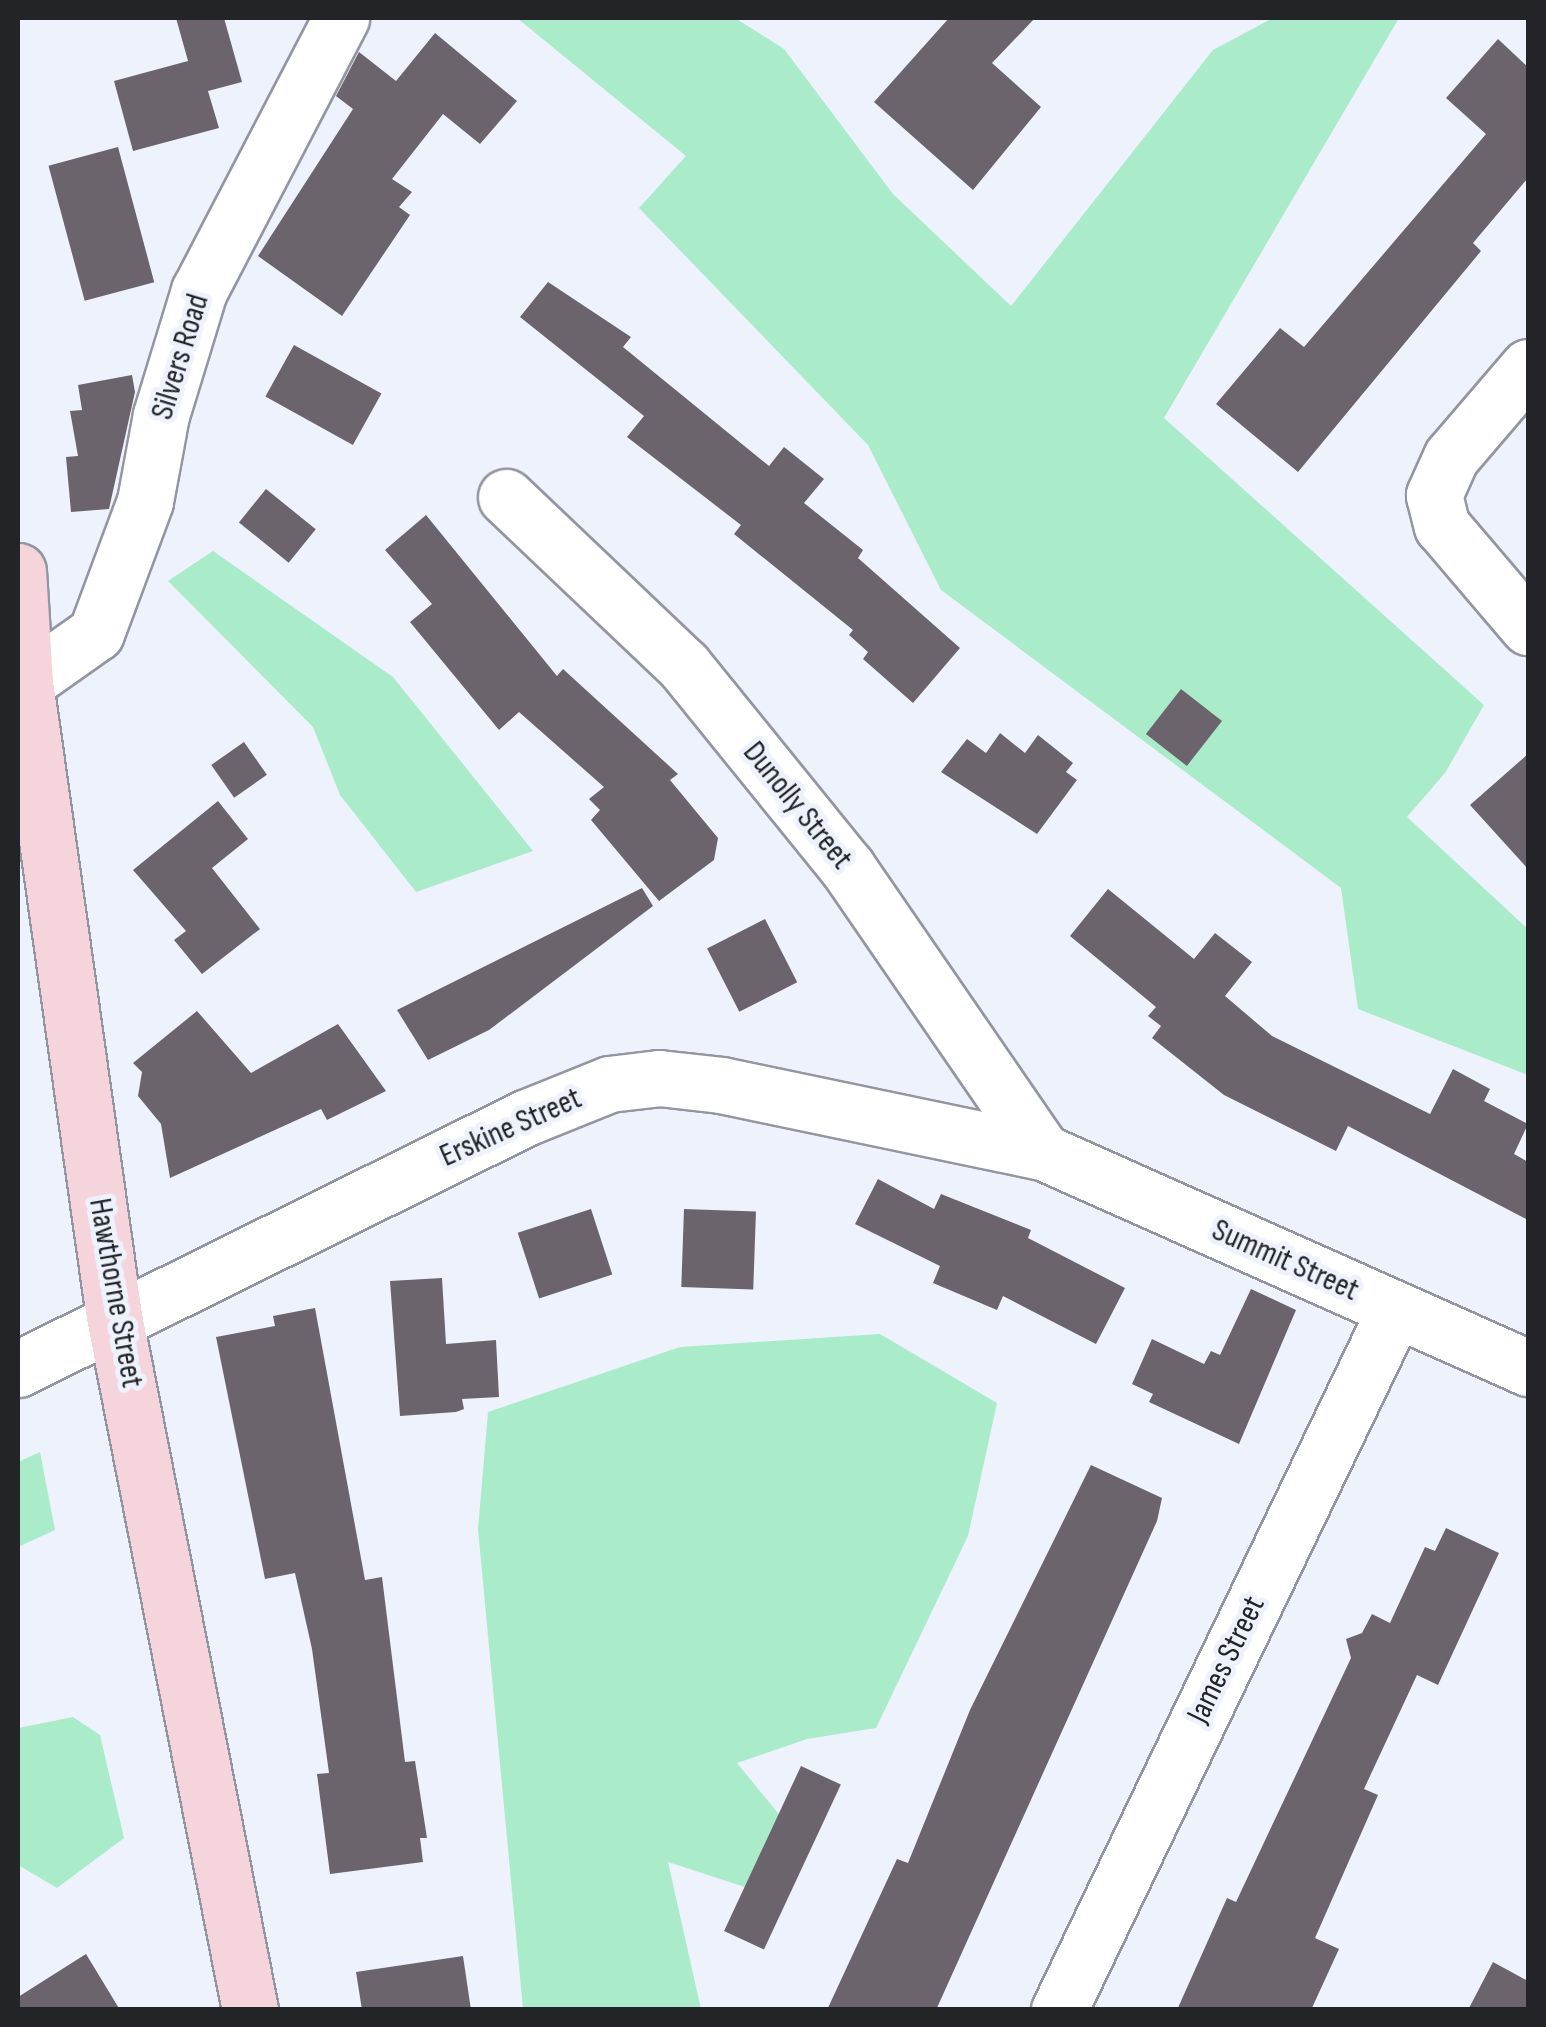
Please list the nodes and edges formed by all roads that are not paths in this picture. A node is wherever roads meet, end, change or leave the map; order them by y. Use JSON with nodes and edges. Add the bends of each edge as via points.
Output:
{"nodes":[{"id":1,"x":342,"y":18,"type":"edge"},
{"id":2,"x":1528,"y":367,"type":"edge"},
{"id":3,"x":506,"y":498,"type":"dead end"},
{"id":4,"x":18,"y":571,"type":"edge"},
{"id":5,"x":1528,"y":628,"type":"edge"},
{"id":6,"x":25,"y":684,"type":"junction"},
{"id":7,"x":1043,"y":1152,"type":"junction"},
{"id":8,"x":1395,"y":1310,"type":"junction"},
{"id":9,"x":114,"y":1316,"type":"junction"},
{"id":10,"x":18,"y":1368,"type":"edge"},
{"id":11,"x":1528,"y":1368,"type":"edge"},
{"id":12,"x":250,"y":2010,"type":"edge"},
{"id":13,"x":1059,"y":2010,"type":"edge"}],
"edges":[{"from":1,"to":6,"type":"street","name":"Silvers Road","via":[[198,291],[166,396],[145,501],[96,633]]},
{"from":2,"to":5,"type":"street","via":[[1451,457],[1434,495],[1442,526]]},
{"from":3,"to":7,"type":"street","name":"Dunolly Street","via":[[684,666],[847,867]]},
{"from":4,"to":6,"type":"street","name":"Hawthorne Street"},
{"from":6,"to":9,"type":"street","name":"Hawthorne Street"},
{"from":7,"to":8,"type":"street","name":"Summit Street"},
{"from":7,"to":9,"type":"street","name":"Erskine Street","via":[[722,1085],[659,1078],[609,1084]]},
{"from":8,"to":11,"type":"street","name":"Summit Street"},
{"from":8,"to":13,"type":"street","name":"James Street"},
{"from":9,"to":10,"type":"street","name":"Erskine Street"},
{"from":9,"to":12,"type":"street","name":"Hawthorne Street"}]}
